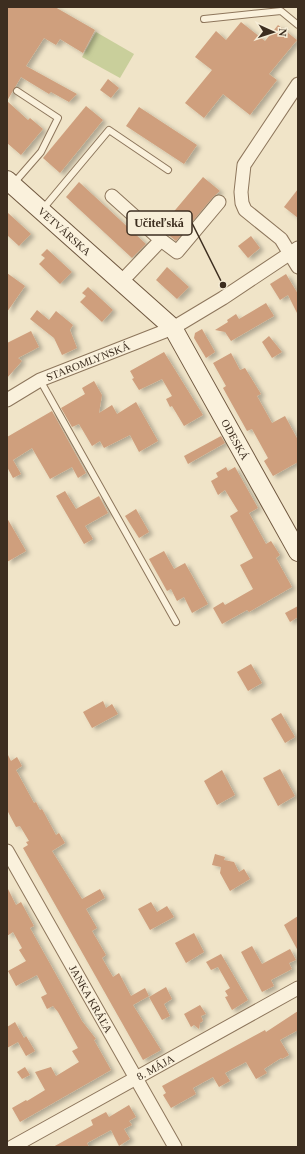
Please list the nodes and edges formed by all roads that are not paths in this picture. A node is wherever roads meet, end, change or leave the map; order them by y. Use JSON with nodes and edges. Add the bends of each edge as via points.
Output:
{"nodes":[{"id":1,"x":204,"y":19,"type":"dead end"},
{"id":2,"x":298,"y":25,"type":"edge"},
{"id":3,"x":298,"y":84,"type":"edge"},
{"id":4,"x":17,"y":91,"type":"dead end"},
{"id":5,"x":168,"y":170,"type":"dead end"},
{"id":6,"x":10,"y":183,"type":"edge"},
{"id":7,"x":112,"y":196,"type":"dead end"},
{"id":8,"x":219,"y":202,"type":"dead end"},
{"id":9,"x":41,"y":211,"type":"junction"},
{"id":10,"x":161,"y":240,"type":"junction"},
{"id":11,"x":294,"y":251,"type":"edge"},
{"id":12,"x":298,"y":267,"type":"edge"},
{"id":13,"x":121,"y":282,"type":"junction"},
{"id":14,"x":173,"y":328,"type":"junction"},
{"id":15,"x":40,"y":380,"type":"junction"},
{"id":16,"x":7,"y":400,"type":"edge"},
{"id":17,"x":298,"y":552,"type":"edge"},
{"id":18,"x":176,"y":622,"type":"dead end"},
{"id":19,"x":7,"y":851,"type":"edge"},
{"id":20,"x":298,"y":988,"type":"edge"},
{"id":21,"x":136,"y":1079,"type":"junction"},
{"id":22,"x":12,"y":1147,"type":"edge"},
{"id":23,"x":175,"y":1147,"type":"edge"}],
"edges":[{"from":1,"to":2,"type":"lane","via":[[281,11]]},
{"from":3,"to":11,"type":"street","via":[[248,157],[243,168],[242,182],[242,203],[245,210]]},
{"from":4,"to":6,"type":"lane","via":[[58,118],[41,152]]},
{"from":5,"to":9,"type":"lane","via":[[109,130]]},
{"from":6,"to":9,"type":"street","name":"VETVÁRSKA"},
{"from":7,"to":10,"type":"street"},
{"from":8,"to":10,"type":"street","via":[[177,252]]},
{"from":9,"to":13,"type":"street","name":"VETVÁRSKA"},
{"from":10,"to":13,"type":"street"},
{"from":11,"to":12,"type":"street"},
{"from":11,"to":14,"type":"street","name":"STAROMLYNSKÁ"},
{"from":13,"to":14,"type":"street","name":"VETVÁRSKA"},
{"from":14,"to":15,"type":"street","name":"STAROMLYNSKÁ"},
{"from":14,"to":17,"type":"street","name":"ODESKÁ"},
{"from":15,"to":16,"type":"street","name":"STAROMLYNSKÁ"},
{"from":15,"to":18,"type":"lane"},
{"from":19,"to":21,"type":"street","name":"JANKA KRÁĽA"},
{"from":20,"to":21,"type":"street","name":"8. MÁJA"},
{"from":21,"to":22,"type":"street","name":"8. MÁJA"},
{"from":21,"to":23,"type":"street","name":"JANKA KRÁĽA"}]}
